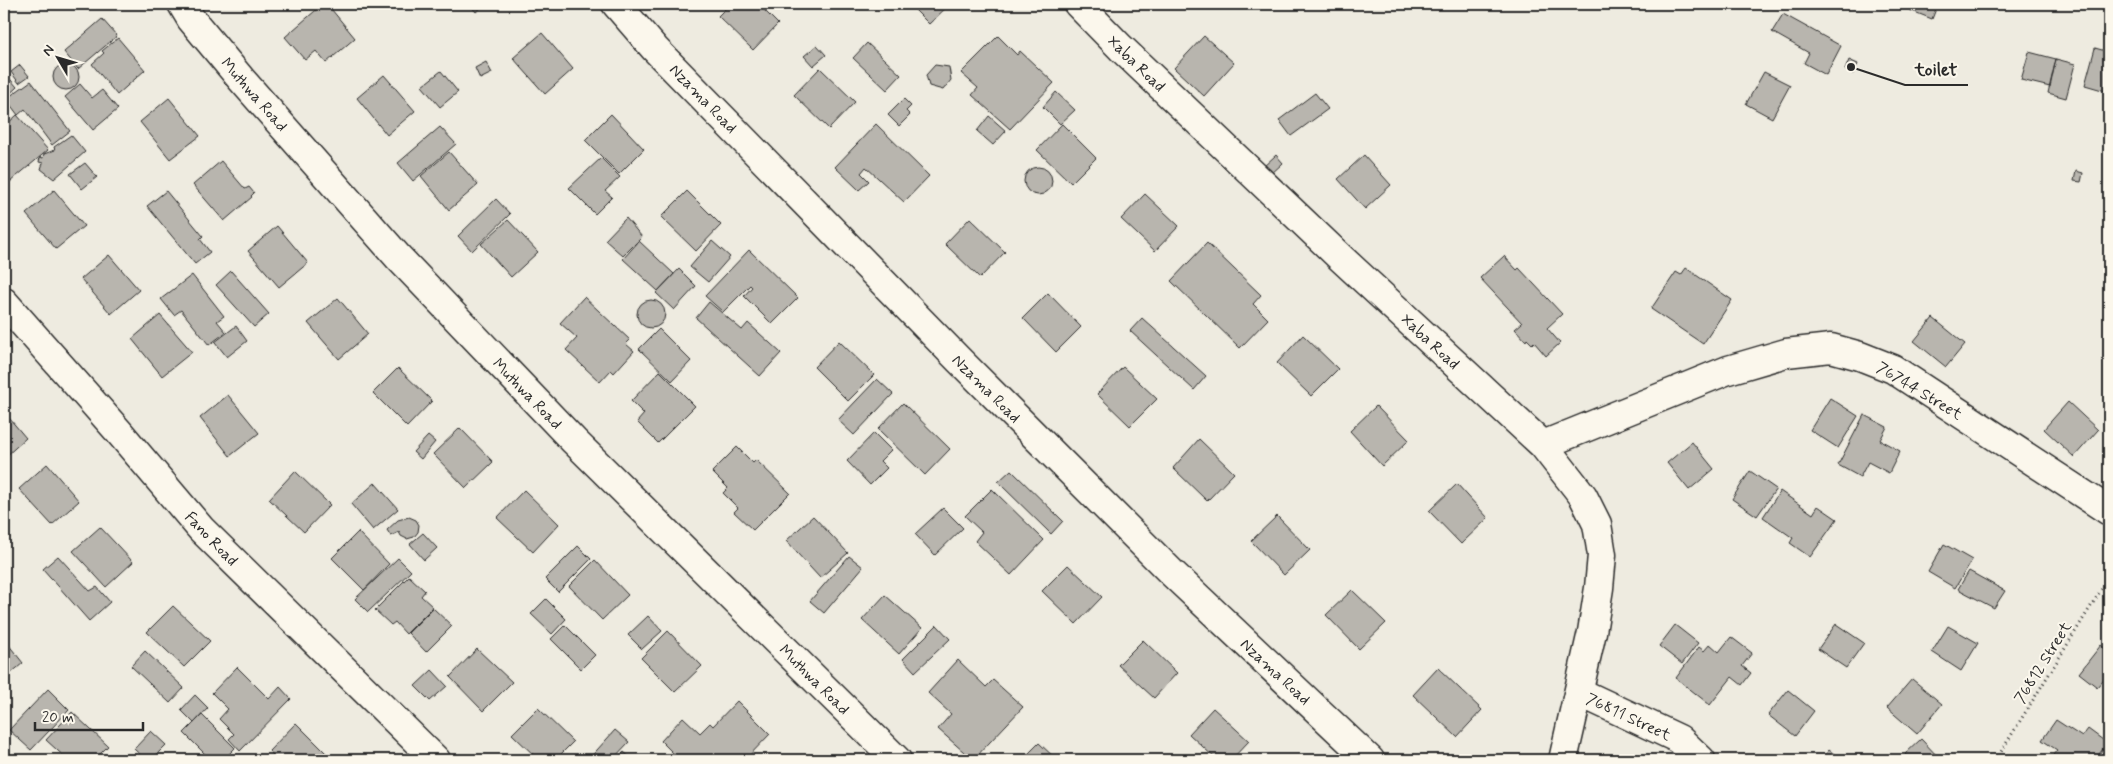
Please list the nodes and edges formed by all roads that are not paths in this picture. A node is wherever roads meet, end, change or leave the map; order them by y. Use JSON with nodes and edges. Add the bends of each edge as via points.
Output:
{"nodes":[{"id":1,"x":182,"y":4,"type":"edge"},
{"id":2,"x":616,"y":4,"type":"edge"},
{"id":3,"x":1078,"y":4,"type":"edge"},
{"id":4,"x":4,"y":302,"type":"edge"},
{"id":5,"x":1543,"y":445,"type":"junction"},
{"id":6,"x":2109,"y":510,"type":"edge"},
{"id":7,"x":1579,"y":692,"type":"junction"},
{"id":8,"x":436,"y":760,"type":"edge"},
{"id":9,"x":897,"y":760,"type":"edge"},
{"id":10,"x":1370,"y":760,"type":"edge"},
{"id":11,"x":1563,"y":760,"type":"edge"},
{"id":12,"x":1701,"y":760,"type":"edge"}],
"edges":[{"from":1,"to":9,"type":"street","name":"Muthwa Road","via":[[241,79],[398,257],[574,441]]},
{"from":2,"to":10,"type":"street","name":"Nzama Road","via":[[959,360],[1171,572]]},
{"from":3,"to":5,"type":"street","name":"Xaba Road","via":[[1335,252]]},
{"from":4,"to":8,"type":"street","name":"Fano Road","via":[[201,529]]},
{"from":5,"to":6,"type":"street","name":"76744 Street","via":[[1728,370],[1786,353],[1831,348],[1892,369]]},
{"from":5,"to":7,"type":"street","name":"Xaba Road","via":[[1583,496],[1597,524],[1601,548],[1599,588]]},
{"from":7,"to":11,"type":"street","name":"Xaba Road"},
{"from":7,"to":12,"type":"street","name":"76811 Street","via":[[1679,739]]}]}
